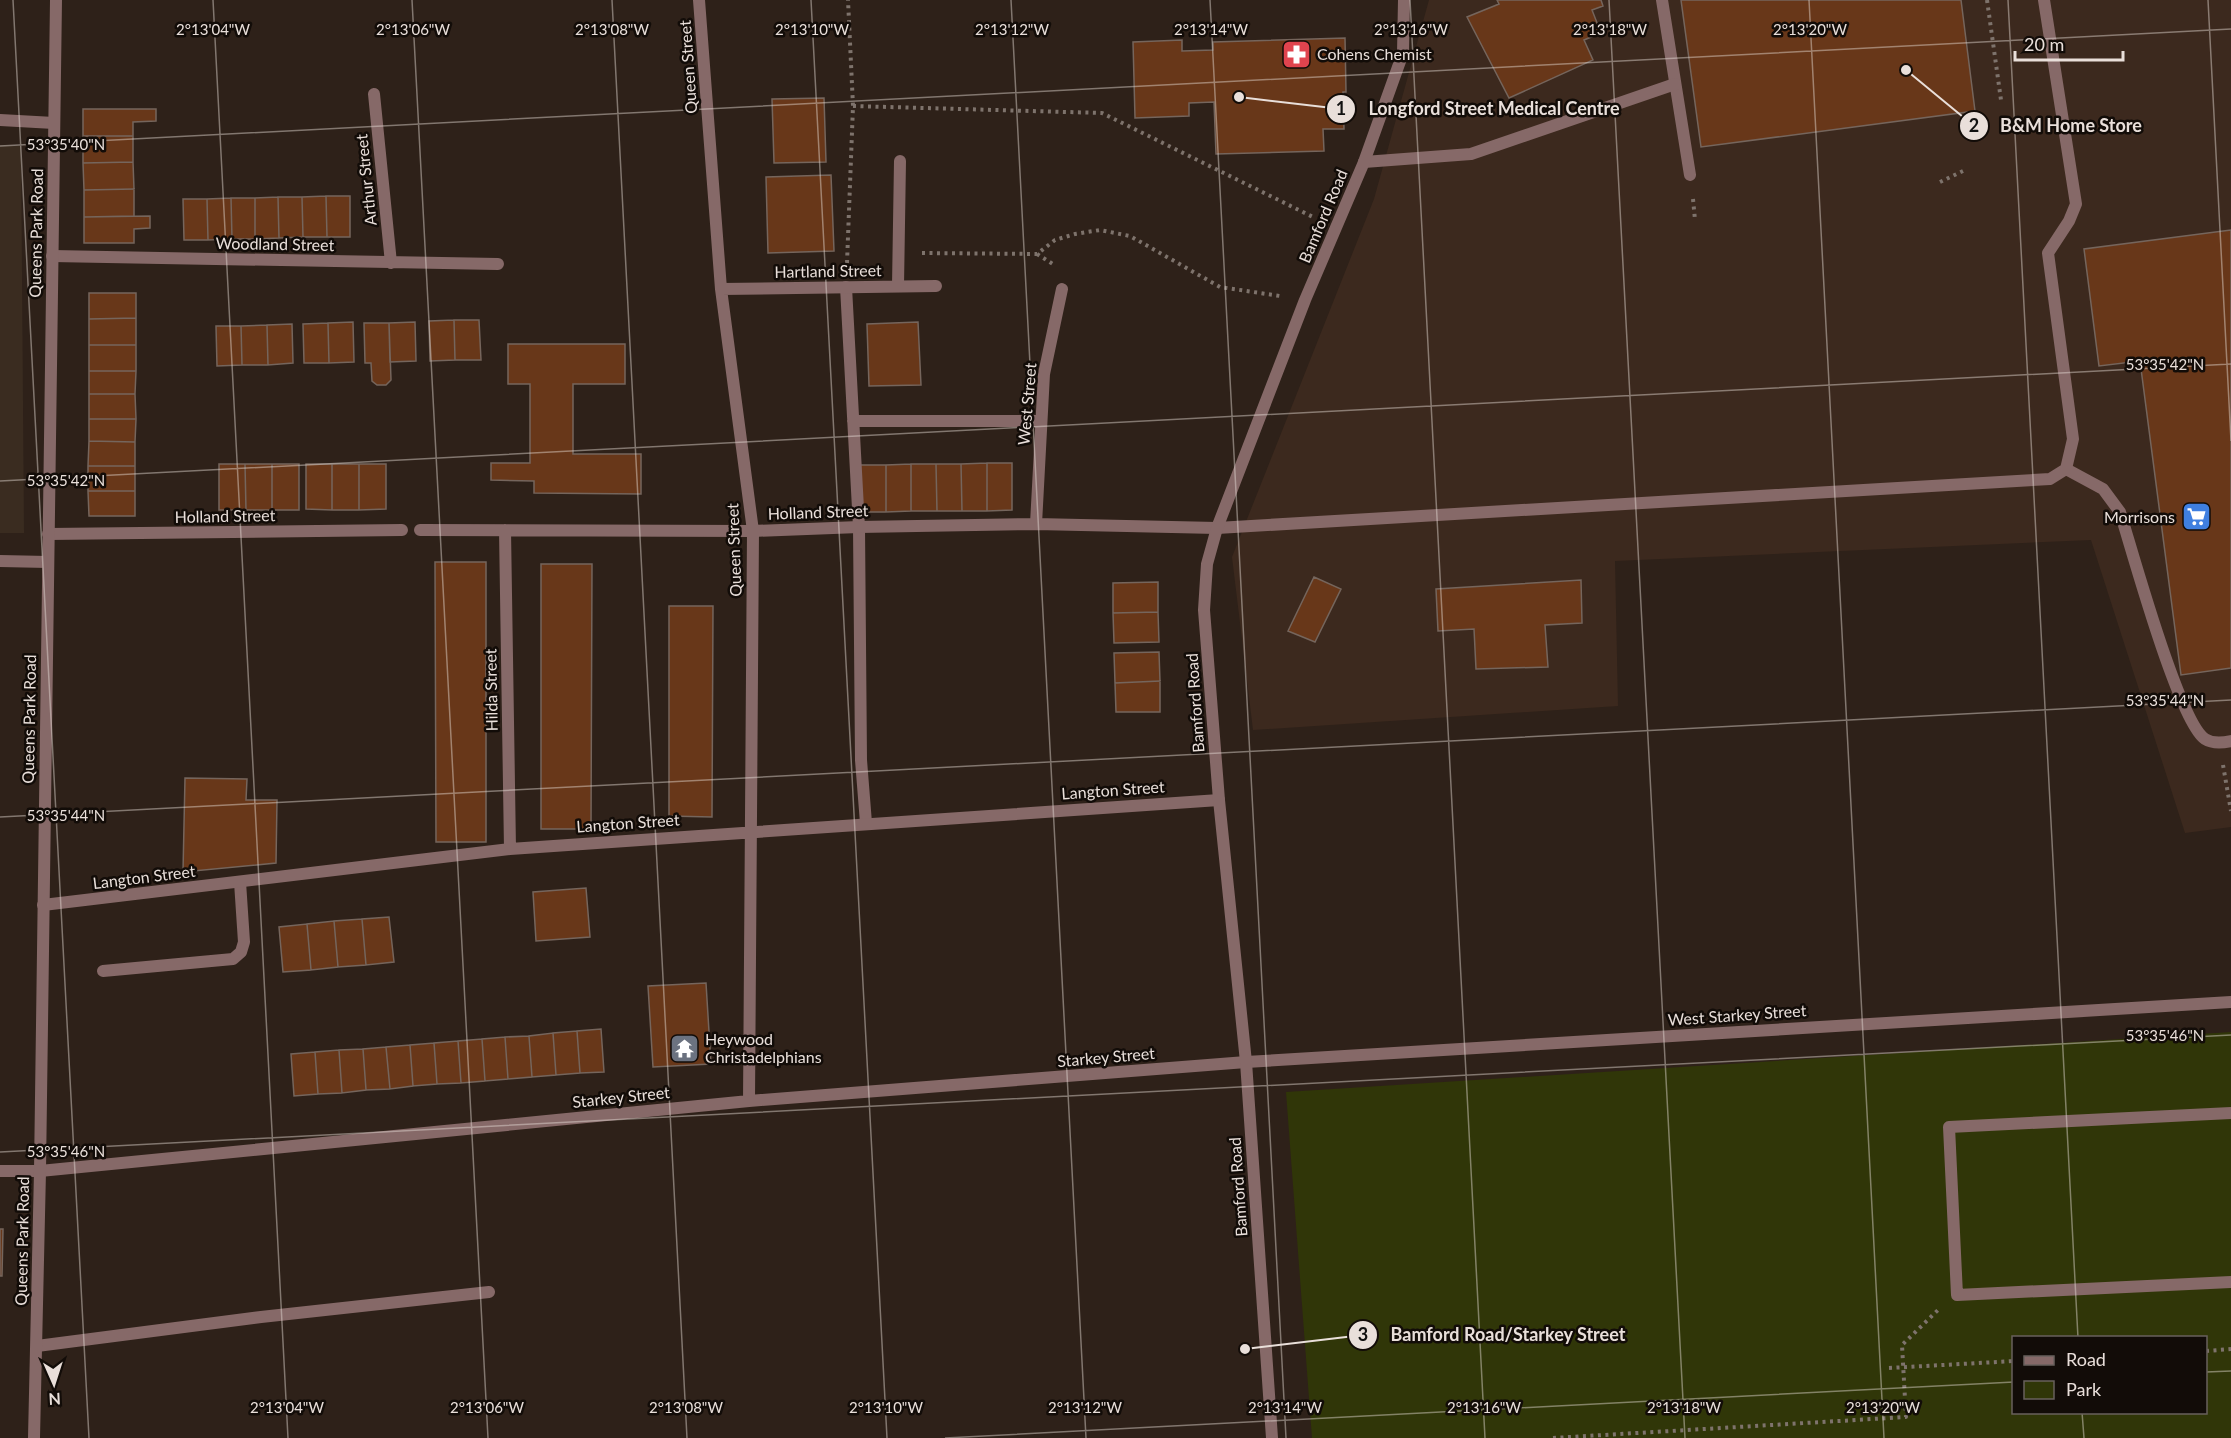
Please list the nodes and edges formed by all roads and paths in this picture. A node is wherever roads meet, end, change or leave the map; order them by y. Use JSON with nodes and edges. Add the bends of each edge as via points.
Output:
{"nodes":[{"id":1,"x":56,"y":0,"type":"edge"},
{"id":2,"x":699,"y":0,"type":"edge"},
{"id":3,"x":848,"y":0,"type":"edge"},
{"id":4,"x":1404,"y":0,"type":"edge"},
{"id":5,"x":1662,"y":0,"type":"edge"},
{"id":6,"x":1987,"y":0,"type":"edge"},
{"id":7,"x":2044,"y":0,"type":"edge"},
{"id":8,"x":1675,"y":84,"type":"junction"},
{"id":9,"x":374,"y":94,"type":"dead end"},
{"id":10,"x":2001,"y":100,"type":"dead end"},
{"id":11,"x":853,"y":106,"type":"junction"},
{"id":12,"x":0,"y":120,"type":"edge"},
{"id":13,"x":54,"y":123,"type":"junction"},
{"id":14,"x":900,"y":161,"type":"dead end"},
{"id":15,"x":1364,"y":162,"type":"junction"},
{"id":16,"x":1967,"y":169,"type":"dead end"},
{"id":17,"x":1690,"y":175,"type":"dead end"},
{"id":18,"x":1940,"y":182,"type":"dead end"},
{"id":19,"x":1336,"y":228,"type":"junction"},
{"id":20,"x":898,"y":253,"type":"junction"},
{"id":21,"x":52,"y":256,"type":"junction"},
{"id":22,"x":391,"y":263,"type":"junction"},
{"id":23,"x":498,"y":264,"type":"dead end"},
{"id":24,"x":898,"y":286,"type":"junction"},
{"id":25,"x":936,"y":286,"type":"dead end"},
{"id":26,"x":846,"y":287,"type":"junction"},
{"id":27,"x":721,"y":289,"type":"junction"},
{"id":28,"x":1062,"y":289,"type":"dead end"},
{"id":29,"x":1305,"y":300,"type":"junction"},
{"id":30,"x":853,"y":421,"type":"junction"},
{"id":31,"x":1041,"y":421,"type":"junction"},
{"id":32,"x":2066,"y":469,"type":"junction"},
{"id":33,"x":1036,"y":524,"type":"junction"},
{"id":34,"x":859,"y":527,"type":"junction"},
{"id":35,"x":1217,"y":528,"type":"junction"},
{"id":36,"x":402,"y":530,"type":"dead end"},
{"id":37,"x":420,"y":530,"type":"dead end"},
{"id":38,"x":505,"y":530,"type":"junction"},
{"id":39,"x":753,"y":531,"type":"junction"},
{"id":40,"x":48,"y":534,"type":"junction"},
{"id":41,"x":0,"y":561,"type":"edge"},
{"id":42,"x":48,"y":562,"type":"junction"},
{"id":43,"x":2225,"y":742,"type":"edge"},
{"id":44,"x":1219,"y":800,"type":"junction"},
{"id":45,"x":2231,"y":811,"type":"edge"},
{"id":46,"x":866,"y":823,"type":"junction"},
{"id":47,"x":751,"y":831,"type":"junction"},
{"id":48,"x":510,"y":849,"type":"junction"},
{"id":49,"x":240,"y":882,"type":"junction"},
{"id":50,"x":43,"y":905,"type":"junction"},
{"id":51,"x":103,"y":971,"type":"dead end"},
{"id":52,"x":2231,"y":1002,"type":"edge"},
{"id":53,"x":1246,"y":1062,"type":"junction"},
{"id":54,"x":749,"y":1101,"type":"junction"},
{"id":55,"x":2231,"y":1113,"type":"edge"},
{"id":56,"x":0,"y":1171,"type":"edge"},
{"id":57,"x":40,"y":1171,"type":"junction"},
{"id":58,"x":2231,"y":1282,"type":"edge"},
{"id":59,"x":489,"y":1292,"type":"dead end"},
{"id":60,"x":1957,"y":1295,"type":"junction"},
{"id":61,"x":37,"y":1346,"type":"junction"},
{"id":62,"x":2231,"y":1349,"type":"edge"},
{"id":63,"x":2207,"y":1351,"type":"edge"},
{"id":64,"x":2012,"y":1361,"type":"edge"},
{"id":65,"x":1889,"y":1368,"type":"dead end"},
{"id":66,"x":1903,"y":1368,"type":"junction"},
{"id":67,"x":34,"y":1438,"type":"edge"},
{"id":68,"x":1272,"y":1438,"type":"edge"},
{"id":69,"x":1553,"y":1438,"type":"edge"}],
"edges":[{"from":1,"to":13,"type":"street","name":"Queens Park Road"},
{"from":2,"to":27,"type":"street","name":"Queen Street"},
{"from":3,"to":11,"type":"path"},
{"from":4,"to":15,"type":"street","name":"Bamford Road","via":[[1402,53]]},
{"from":5,"to":8,"type":"street"},
{"from":6,"to":10,"type":"path"},
{"from":7,"to":32,"type":"street","via":[[2076,204],[2048,253],[2073,439]]},
{"from":8,"to":15,"type":"street","via":[[1471,154]]},
{"from":8,"to":17,"type":"street"},
{"from":9,"to":22,"type":"street","name":"Arthur Street"},
{"from":11,"to":19,"type":"path","via":[[1102,113]]},
{"from":11,"to":26,"type":"path"},
{"from":12,"to":13,"type":"street"},
{"from":13,"to":21,"type":"street","name":"Queens Park Road"},
{"from":14,"to":20,"type":"street"},
{"from":15,"to":19,"type":"street","name":"Bamford Road"},
{"from":16,"to":18,"type":"path"},
{"from":19,"to":29,"type":"street","name":"Bamford Road"},
{"from":20,"to":24,"type":"street"},
{"from":20,"to":29,"type":"path","via":[[1037,254],[1054,240],[1100,231],[1130,236],[1220,287]]},
{"from":21,"to":22,"type":"street","name":"Woodland Street"},
{"from":21,"to":40,"type":"street","name":"Queens Park Road"},
{"from":22,"to":23,"type":"street","name":"Woodland Street"},
{"from":24,"to":25,"type":"street","name":"Hartland Street"},
{"from":24,"to":26,"type":"street","name":"Hartland Street"},
{"from":26,"to":27,"type":"street","name":"Hartland Street"},
{"from":26,"to":30,"type":"street"},
{"from":27,"to":39,"type":"street","name":"Queen Street"},
{"from":28,"to":31,"type":"street","name":"West Street","via":[[1044,374]]},
{"from":29,"to":35,"type":"street","name":"Bamford Road"},
{"from":30,"to":31,"type":"street"},
{"from":30,"to":34,"type":"street"},
{"from":31,"to":33,"type":"street","name":"West Street"},
{"from":32,"to":35,"type":"street","name":"Holland Street","via":[[2050,479]]},
{"from":32,"to":43,"type":"street","via":[[2103,489],[2120,512],[2173,677],[2195,729],[2205,740]]},
{"from":33,"to":34,"type":"street","name":"Holland Street"},
{"from":33,"to":35,"type":"street","name":"Holland Street"},
{"from":34,"to":39,"type":"street","name":"Holland Street"},
{"from":34,"to":46,"type":"street","via":[[861,760]]},
{"from":35,"to":44,"type":"street","name":"Bamford Road","via":[[1207,564],[1204,610]]},
{"from":36,"to":40,"type":"street","name":"Holland Street"},
{"from":37,"to":38,"type":"street","name":"Holland Street"},
{"from":38,"to":39,"type":"street","name":"Holland Street"},
{"from":38,"to":48,"type":"street","name":"Hilda Street"},
{"from":39,"to":47,"type":"street","name":"Queen Street"},
{"from":40,"to":42,"type":"street","name":"Queens Park Road"},
{"from":41,"to":42,"type":"street"},
{"from":42,"to":50,"type":"street","name":"Queens Park Road"},
{"from":43,"to":45,"type":"path"},
{"from":44,"to":46,"type":"street","name":"Langton Street"},
{"from":44,"to":53,"type":"street","name":"Bamford Road"},
{"from":46,"to":47,"type":"street","name":"Langton Street"},
{"from":47,"to":48,"type":"street","name":"Langton Street"},
{"from":47,"to":54,"type":"street","name":"Queen Street"},
{"from":48,"to":49,"type":"street","name":"Langton Street"},
{"from":49,"to":50,"type":"street","name":"Langton Street"},
{"from":49,"to":51,"type":"street","via":[[244,942],[242,952],[233,959]]},
{"from":50,"to":57,"type":"street","name":"Queens Park Road"},
{"from":52,"to":53,"type":"street","name":"West Starkey Street"},
{"from":53,"to":54,"type":"street","name":"Starkey Street"},
{"from":53,"to":68,"type":"street","name":"Bamford Road"},
{"from":54,"to":57,"type":"street","name":"Starkey Street"},
{"from":55,"to":60,"type":"street","via":[[1949,1127]]},
{"from":56,"to":57,"type":"street","name":"Starkey Street"},
{"from":57,"to":61,"type":"street","name":"Queens Park Road"},
{"from":58,"to":60,"type":"street"},
{"from":59,"to":61,"type":"street"},
{"from":60,"to":66,"type":"path","via":[[1902,1345]]},
{"from":61,"to":67,"type":"street","name":"Queens Park Road"},
{"from":62,"to":63,"type":"path"},
{"from":64,"to":66,"type":"path"},
{"from":65,"to":66,"type":"path"},
{"from":66,"to":69,"type":"path","via":[[1906,1417]]}]}
